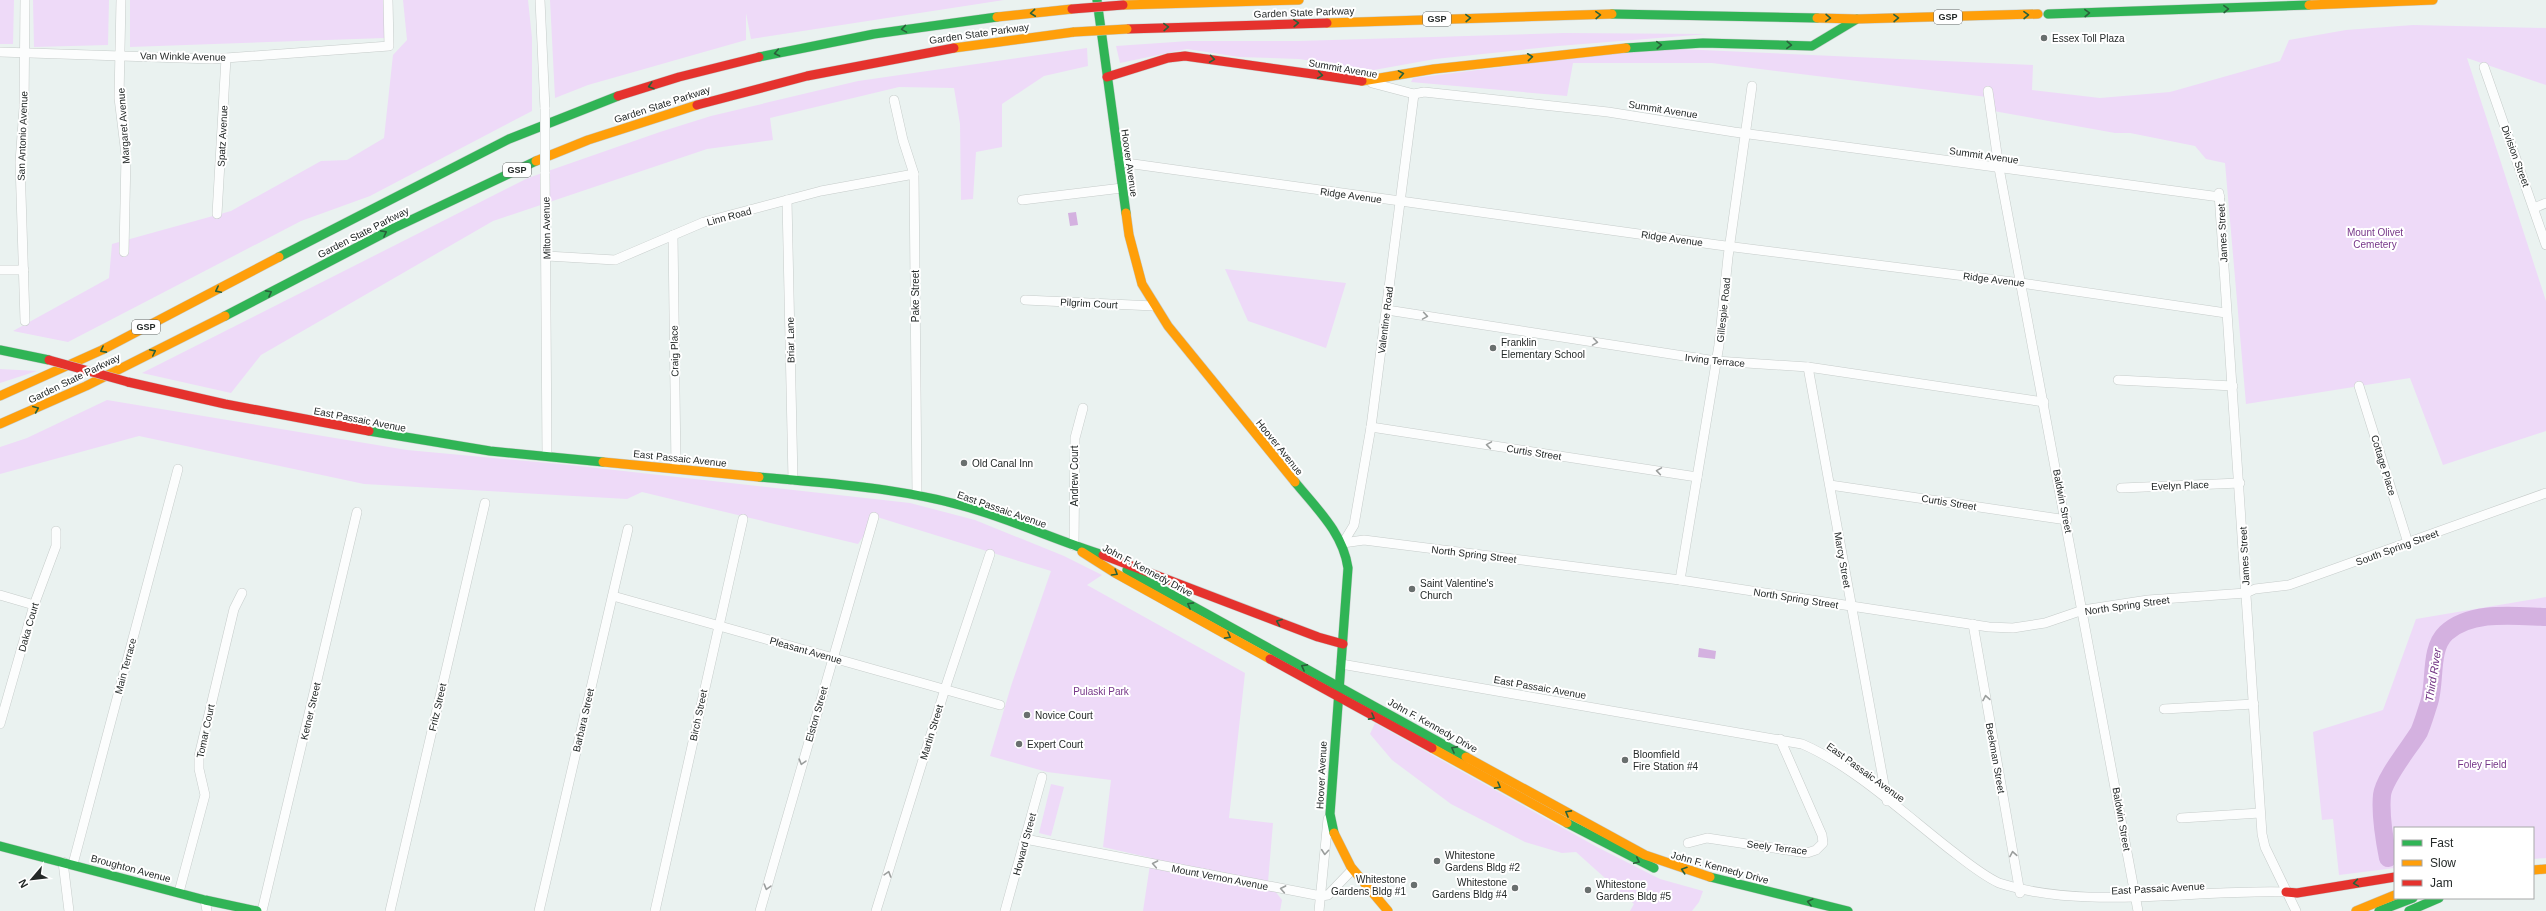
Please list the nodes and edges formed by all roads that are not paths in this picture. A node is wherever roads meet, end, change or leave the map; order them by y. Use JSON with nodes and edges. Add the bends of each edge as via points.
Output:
{"nodes":[{"id":1,"x":25,"y":0,"type":"edge"},
{"id":2,"x":121,"y":0,"type":"edge"},
{"id":3,"x":388,"y":0,"type":"edge"},
{"id":4,"x":540,"y":0,"type":"edge"},
{"id":5,"x":1097,"y":0,"type":"edge"},
{"id":6,"x":1300,"y":0,"type":"edge"},
{"id":7,"x":2433,"y":0,"type":"edge"},
{"id":8,"x":1857,"y":19,"type":"junction"},
{"id":9,"x":0,"y":52,"type":"edge"},
{"id":10,"x":25,"y":53,"type":"junction"},
{"id":11,"x":121,"y":55,"type":"junction"},
{"id":12,"x":226,"y":58,"type":"junction"},
{"id":13,"x":2484,"y":67,"type":"dead end"},
{"id":14,"x":1106,"y":78,"type":"junction"},
{"id":15,"x":1362,"y":81,"type":"junction"},
{"id":16,"x":1752,"y":86,"type":"dead end"},
{"id":17,"x":1988,"y":91,"type":"dead end"},
{"id":18,"x":1414,"y":94,"type":"junction"},
{"id":19,"x":894,"y":100,"type":"dead end"},
{"id":20,"x":1745,"y":133,"type":"junction"},
{"id":21,"x":1119,"y":162,"type":"junction"},
{"id":22,"x":1999,"y":168,"type":"junction"},
{"id":23,"x":914,"y":174,"type":"junction"},
{"id":24,"x":1122,"y":188,"type":"junction"},
{"id":25,"x":2220,"y":195,"type":"joint"},
{"id":26,"x":787,"y":200,"type":"junction"},
{"id":27,"x":1022,"y":200,"type":"dead end"},
{"id":28,"x":1399,"y":201,"type":"junction"},
{"id":29,"x":2546,"y":203,"type":"edge"},
{"id":30,"x":2534,"y":208,"type":"junction"},
{"id":31,"x":217,"y":214,"type":"dead end"},
{"id":32,"x":673,"y":235,"type":"junction"},
{"id":33,"x":2546,"y":245,"type":"edge"},
{"id":34,"x":1729,"y":246,"type":"junction"},
{"id":35,"x":124,"y":252,"type":"dead end"},
{"id":36,"x":547,"y":256,"type":"junction"},
{"id":37,"x":0,"y":270,"type":"edge"},
{"id":38,"x":24,"y":270,"type":"junction"},
{"id":39,"x":2021,"y":283,"type":"junction"},
{"id":40,"x":1025,"y":300,"type":"dead end"},
{"id":41,"x":1154,"y":306,"type":"junction"},
{"id":42,"x":1386,"y":310,"type":"junction"},
{"id":43,"x":2226,"y":313,"type":"junction"},
{"id":44,"x":25,"y":321,"type":"dead end"},
{"id":45,"x":0,"y":350,"type":"edge"},
{"id":46,"x":1716,"y":361,"type":"junction"},
{"id":47,"x":1808,"y":367,"type":"junction"},
{"id":48,"x":2118,"y":380,"type":"dead end"},
{"id":49,"x":2233,"y":386,"type":"junction"},
{"id":50,"x":2359,"y":386,"type":"dead end"},
{"id":51,"x":0,"y":396,"type":"edge"},
{"id":52,"x":2044,"y":402,"type":"junction"},
{"id":53,"x":1083,"y":408,"type":"dead end"},
{"id":54,"x":0,"y":424,"type":"edge"},
{"id":55,"x":1371,"y":427,"type":"junction"},
{"id":56,"x":547,"y":456,"type":"junction"},
{"id":57,"x":676,"y":468,"type":"junction"},
{"id":58,"x":178,"y":469,"type":"dead end"},
{"id":59,"x":1698,"y":477,"type":"junction"},
{"id":60,"x":793,"y":480,"type":"junction"},
{"id":61,"x":2240,"y":483,"type":"junction"},
{"id":62,"x":1830,"y":485,"type":"junction"},
{"id":63,"x":2121,"y":488,"type":"dead end"},
{"id":64,"x":2546,"y":493,"type":"edge"},
{"id":65,"x":917,"y":495,"type":"junction"},
{"id":66,"x":484,"y":503,"type":"dead end"},
{"id":67,"x":357,"y":512,"type":"dead end"},
{"id":68,"x":874,"y":517,"type":"dead end"},
{"id":69,"x":743,"y":518,"type":"dead end"},
{"id":70,"x":2067,"y":520,"type":"junction"},
{"id":71,"x":628,"y":529,"type":"dead end"},
{"id":72,"x":56,"y":531,"type":"dead end"},
{"id":73,"x":1343,"y":543,"type":"junction"},
{"id":74,"x":2408,"y":544,"type":"junction"},
{"id":75,"x":1074,"y":546,"type":"junction"},
{"id":76,"x":990,"y":554,"type":"dead end"},
{"id":77,"x":1680,"y":580,"type":"junction"},
{"id":78,"x":242,"y":593,"type":"dead end"},
{"id":79,"x":2246,"y":593,"type":"junction"},
{"id":80,"x":0,"y":595,"type":"edge"},
{"id":81,"x":613,"y":596,"type":"junction"},
{"id":82,"x":34,"y":605,"type":"junction"},
{"id":83,"x":1851,"y":606,"type":"junction"},
{"id":84,"x":2083,"y":610,"type":"junction"},
{"id":85,"x":1973,"y":624,"type":"junction"},
{"id":86,"x":718,"y":626,"type":"junction"},
{"id":87,"x":1342,"y":644,"type":"junction"},
{"id":88,"x":832,"y":658,"type":"junction"},
{"id":89,"x":1341,"y":664,"type":"junction"},
{"id":90,"x":1339,"y":685,"type":"junction"},
{"id":91,"x":945,"y":689,"type":"junction"},
{"id":92,"x":1338,"y":698,"type":"junction"},
{"id":93,"x":2254,"y":704,"type":"junction"},
{"id":94,"x":1000,"y":705,"type":"dead end"},
{"id":95,"x":2164,"y":709,"type":"dead end"},
{"id":96,"x":0,"y":724,"type":"edge"},
{"id":97,"x":1780,"y":739,"type":"junction"},
{"id":98,"x":1042,"y":777,"type":"dead end"},
{"id":99,"x":1329,"y":799,"type":"junction"},
{"id":100,"x":1887,"y":801,"type":"junction"},
{"id":101,"x":2260,"y":813,"type":"junction"},
{"id":102,"x":2181,"y":818,"type":"dead end"},
{"id":103,"x":1025,"y":839,"type":"junction"},
{"id":104,"x":1688,"y":843,"type":"dead end"},
{"id":105,"x":0,"y":846,"type":"edge"},
{"id":106,"x":63,"y":862,"type":"junction"},
{"id":107,"x":73,"y":864,"type":"junction"},
{"id":108,"x":2546,"y":868,"type":"edge"},
{"id":109,"x":2534,"y":869,"type":"edge"},
{"id":110,"x":1352,"y":870,"type":"junction"},
{"id":111,"x":1661,"y":871,"type":"dead end"},
{"id":112,"x":2546,"y":876,"type":"edge"},
{"id":113,"x":2394,"y":877,"type":"edge"},
{"id":114,"x":2534,"y":877,"type":"edge"},
{"id":115,"x":1697,"y":883,"type":"dead end"},
{"id":116,"x":180,"y":892,"type":"junction"},
{"id":117,"x":2286,"y":892,"type":"junction"},
{"id":118,"x":2020,"y":893,"type":"junction"},
{"id":119,"x":2394,"y":895,"type":"edge"},
{"id":120,"x":1321,"y":896,"type":"junction"},
{"id":121,"x":2410,"y":899,"type":"edge"},
{"id":122,"x":2437,"y":899,"type":"edge"},
{"id":123,"x":205,"y":900,"type":"junction"},
{"id":124,"x":2138,"y":906,"type":"edge"},
{"id":125,"x":69,"y":911,"type":"edge"},
{"id":126,"x":207,"y":911,"type":"edge"},
{"id":127,"x":257,"y":911,"type":"edge"},
{"id":128,"x":262,"y":911,"type":"edge"},
{"id":129,"x":390,"y":911,"type":"edge"},
{"id":130,"x":539,"y":911,"type":"edge"},
{"id":131,"x":655,"y":911,"type":"edge"},
{"id":132,"x":760,"y":911,"type":"edge"},
{"id":133,"x":876,"y":911,"type":"edge"},
{"id":134,"x":1005,"y":911,"type":"edge"},
{"id":135,"x":1319,"y":911,"type":"edge"},
{"id":136,"x":1388,"y":911,"type":"edge"},
{"id":137,"x":1810,"y":911,"type":"edge"},
{"id":138,"x":1848,"y":911,"type":"edge"},
{"id":139,"x":2296,"y":911,"type":"edge"},
{"id":140,"x":2356,"y":911,"type":"edge"},
{"id":141,"x":2379,"y":911,"type":"edge"},
{"id":142,"x":2409,"y":911,"type":"edge"}],
"edges":[{"from":1,"to":10,"type":"street","name":"San Antonio Avenue"},
{"from":2,"to":11,"type":"street","name":"Margaret Avenue"},
{"from":3,"to":12,"type":"street","name":"Van Winkle Avenue","via":[[389,46]]},
{"from":4,"to":36,"type":"street","name":"Milton Avenue","bridge":true,"via":[[545,109]]},
{"from":5,"to":14,"type":"main road","name":"Hoover Avenue"},
{"from":6,"to":51,"type":"main road","name":"Garden State Parkway","number":"GSP","one_way":true,"bridge":true,"via":[[1123,5],[963,21],[835,41],[690,74],[620,95],[552,120],[483,152],[96,353]]},
{"from":8,"to":7,"type":"main road","name":"Garden State Parkway","number":"GSP","one_way":true},
{"from":15,"to":8,"type":"main road","one_way":true,"via":[[1442,68],[1644,46],[1703,43],[1812,46]]},
{"from":54,"to":8,"type":"main road","name":"Garden State Parkway","number":"GSP","one_way":true,"bridge":true,"via":[[39,409],[184,338],[424,212],[553,153],[677,110],[760,85],[902,54],[1074,32],[1127,29],[1619,14]]},
{"from":9,"to":10,"type":"street","name":"Van Winkle Avenue"},
{"from":10,"to":11,"type":"street","name":"Van Winkle Avenue"},
{"from":10,"to":38,"type":"street","name":"San Antonio Avenue","via":[[20,162]]},
{"from":11,"to":12,"type":"street","name":"Van Winkle Avenue"},
{"from":11,"to":35,"type":"street","name":"Margaret Avenue","via":[[119,98],[126,156]]},
{"from":12,"to":31,"type":"street","name":"Spatz Avenue"},
{"from":13,"to":30,"type":"street","name":"Division Street"},
{"from":14,"to":15,"type":"main road","name":"Summit Avenue","one_way":true,"via":[[1168,58],[1185,56]]},
{"from":14,"to":21,"type":"main road","name":"Hoover Avenue"},
{"from":15,"to":18,"type":"street","name":"Summit Avenue"},
{"from":16,"to":20,"type":"street","name":"Gillespie Road"},
{"from":17,"to":22,"type":"street","name":"Baldwin Street"},
{"from":18,"to":20,"type":"street","name":"Summit Avenue","via":[[1424,92],[1608,112]]},
{"from":18,"to":28,"type":"street","name":"Valentine Road"},
{"from":19,"to":23,"type":"street","name":"Pake Street"},
{"from":20,"to":22,"type":"street","name":"Summit Avenue"},
{"from":20,"to":34,"type":"street","name":"Gillespie Road"},
{"from":21,"to":24,"type":"main road","name":"Hoover Avenue"},
{"from":21,"to":28,"type":"street","name":"Ridge Avenue"},
{"from":22,"to":25,"type":"street","name":"Summit Avenue"},
{"from":22,"to":39,"type":"street","name":"Baldwin Street"},
{"from":23,"to":26,"type":"street","name":"Linn Road"},
{"from":23,"to":65,"type":"street","name":"Pake Street"},
{"from":24,"to":27,"type":"street"},
{"from":24,"to":41,"type":"main road","name":"Hoover Avenue","via":[[1132,252],[1142,284]]},
{"from":25,"to":43,"type":"street","name":"James Street"},
{"from":26,"to":32,"type":"street","name":"Linn Road","via":[[704,222]]},
{"from":26,"to":60,"type":"street","name":"Briar Lane"},
{"from":28,"to":34,"type":"street","name":"Ridge Avenue"},
{"from":28,"to":42,"type":"street","name":"Valentine Road"},
{"from":29,"to":30,"type":"street"},
{"from":30,"to":33,"type":"street","name":"Division Street"},
{"from":32,"to":36,"type":"street","name":"Linn Road","via":[[615,260]]},
{"from":32,"to":57,"type":"street","name":"Craig Place"},
{"from":34,"to":39,"type":"street","name":"Ridge Avenue"},
{"from":34,"to":46,"type":"street","name":"Gillespie Road"},
{"from":36,"to":56,"type":"street","name":"Milton Avenue"},
{"from":37,"to":38,"type":"street"},
{"from":38,"to":44,"type":"street","name":"San Antonio Avenue"},
{"from":39,"to":43,"type":"street","name":"Ridge Avenue"},
{"from":39,"to":52,"type":"street","name":"Baldwin Street"},
{"from":40,"to":41,"type":"street","name":"Pilgrim Court"},
{"from":41,"to":73,"type":"main road","name":"Hoover Avenue"},
{"from":42,"to":46,"type":"street","name":"Irving Terrace","one_way":true},
{"from":42,"to":55,"type":"street","name":"Valentine Road"},
{"from":43,"to":49,"type":"street","name":"James Street"},
{"from":45,"to":56,"type":"main road","name":"East Passaic Avenue","bridge":true,"via":[[218,403],[419,441]]},
{"from":46,"to":47,"type":"street","name":"Irving Terrace"},
{"from":46,"to":59,"type":"street","name":"Gillespie Road"},
{"from":47,"to":52,"type":"street","name":"Irving Terrace"},
{"from":47,"to":62,"type":"street","name":"Marcy Street"},
{"from":48,"to":49,"type":"street"},
{"from":49,"to":61,"type":"street","name":"James Street"},
{"from":50,"to":74,"type":"street","name":"Cottage Place"},
{"from":52,"to":70,"type":"street","name":"Baldwin Street"},
{"from":53,"to":75,"type":"street","name":"Andrew Court","via":[[1075,438]]},
{"from":59,"to":55,"type":"street","name":"Curtis Street","one_way":true},
{"from":55,"to":73,"type":"street","name":"Valentine Road","via":[[1354,525]]},
{"from":56,"to":57,"type":"main road","name":"East Passaic Avenue"},
{"from":57,"to":60,"type":"main road","name":"East Passaic Avenue"},
{"from":58,"to":107,"type":"street","name":"Main Terrace"},
{"from":59,"to":77,"type":"street","name":"Gillespie Road"},
{"from":60,"to":65,"type":"main road","name":"East Passaic Avenue","via":[[887,489]]},
{"from":61,"to":63,"type":"street","name":"Evelyn Place"},
{"from":61,"to":79,"type":"street","name":"James Street"},
{"from":62,"to":70,"type":"street","name":"Curtis Street"},
{"from":62,"to":83,"type":"street","name":"Marcy Street"},
{"from":64,"to":74,"type":"street","name":"South Spring Street"},
{"from":65,"to":75,"type":"main road","name":"East Passaic Avenue","via":[[980,511]]},
{"from":66,"to":129,"type":"street","name":"Fritz Street"},
{"from":67,"to":128,"type":"street","name":"Ketner Street"},
{"from":68,"to":88,"type":"street","name":"Elston Street"},
{"from":69,"to":86,"type":"street","name":"Birch Street"},
{"from":70,"to":84,"type":"street","name":"Baldwin Street"},
{"from":71,"to":81,"type":"street","name":"Barbara Street"},
{"from":72,"to":82,"type":"street","name":"Daka Court","via":[[56,546]]},
{"from":73,"to":77,"type":"street","name":"North Spring Street","via":[[1364,540]]},
{"from":73,"to":87,"type":"main road","name":"Hoover Avenue","via":[[1348,568]]},
{"from":74,"to":79,"type":"street","name":"South Spring Street","via":[[2289,585],[2255,589]]},
{"from":87,"to":75,"type":"main road","name":"East Passaic Avenue","one_way":true,"via":[[1120,560]]},
{"from":90,"to":75,"type":"main road","name":"John F. Kennedy Drive","one_way":true,"via":[[1116,564]]},
{"from":75,"to":92,"type":"main road","name":"John F. Kennedy Drive","one_way":true,"via":[[1115,573]]},
{"from":76,"to":91,"type":"street","name":"Martin Street"},
{"from":77,"to":83,"type":"street","name":"North Spring Street"},
{"from":78,"to":116,"type":"street","name":"Tomar Court","via":[[234,609],[199,756],[205,795]]},
{"from":79,"to":84,"type":"street","name":"North Spring Street","via":[[2148,600]]},
{"from":79,"to":93,"type":"street","name":"James Street"},
{"from":80,"to":82,"type":"street"},
{"from":81,"to":86,"type":"street","name":"Pleasant Avenue"},
{"from":81,"to":130,"type":"street","name":"Barbara Street"},
{"from":82,"to":96,"type":"street","name":"Daka Court"},
{"from":83,"to":85,"type":"street","name":"North Spring Street"},
{"from":83,"to":100,"type":"street","name":"Marcy Street"},
{"from":84,"to":85,"type":"street","name":"North Spring Street","via":[[2046,623],[2013,628]]},
{"from":84,"to":124,"type":"street","name":"Baldwin Street"},
{"from":118,"to":85,"type":"street","name":"Beekman Street","one_way":true},
{"from":86,"to":88,"type":"street","name":"Pleasant Avenue"},
{"from":86,"to":131,"type":"street","name":"Birch Street"},
{"from":87,"to":89,"type":"main road","name":"Hoover Avenue"},
{"from":88,"to":91,"type":"street","name":"Pleasant Avenue"},
{"from":88,"to":132,"type":"street","name":"Elston Street","one_way":true},
{"from":89,"to":90,"type":"main road","name":"Hoover Avenue"},
{"from":89,"to":97,"type":"street","name":"East Passaic Avenue"},
{"from":90,"to":92,"type":"main road","name":"Hoover Avenue"},
{"from":138,"to":90,"type":"main road","name":"John F. Kennedy Drive","one_way":true,"via":[[1694,873],[1645,855]]},
{"from":91,"to":94,"type":"street","name":"Pleasant Avenue"},
{"from":133,"to":91,"type":"street","name":"Martin Street","one_way":true},
{"from":92,"to":99,"type":"main road","name":"Hoover Avenue"},
{"from":92,"to":111,"type":"main road","name":"John F. Kennedy Drive","one_way":true,"via":[[1615,850]]},
{"from":93,"to":95,"type":"street"},
{"from":93,"to":101,"type":"street","name":"James Street"},
{"from":97,"to":100,"type":"street","name":"East Passaic Avenue","via":[[1818,750]]},
{"from":97,"to":104,"type":"street","name":"Seely Terrace","via":[[1822,835],[1823,843],[1816,850],[1807,853],[1707,838]]},
{"from":98,"to":103,"type":"street","name":"Howard Street"},
{"from":99,"to":110,"type":"main road","name":"Hoover Avenue","via":[[1335,839]]},
{"from":99,"to":120,"type":"street","one_way":true},
{"from":100,"to":118,"type":"street","name":"East Passaic Avenue","via":[[1977,871]]},
{"from":101,"to":102,"type":"street"},
{"from":101,"to":117,"type":"street","name":"James Street","via":[[2265,847]]},
{"from":120,"to":103,"type":"street","name":"Mount Vernon Avenue","one_way":true},
{"from":103,"to":134,"type":"street","name":"Howard Street"},
{"from":105,"to":106,"type":"main road","name":"Broughton Avenue"},
{"from":106,"to":107,"type":"main road","name":"Broughton Avenue"},
{"from":106,"to":125,"type":"street"},
{"from":107,"to":116,"type":"main road","name":"Broughton Avenue"},
{"from":108,"to":109,"type":"main road"},
{"from":110,"to":120,"type":"street","via":[[1328,895]]},
{"from":110,"to":136,"type":"main road","name":"Hoover Avenue"},
{"from":112,"to":114,"type":"main road"},
{"from":113,"to":117,"type":"main road","one_way":true,"via":[[2297,893]]},
{"from":115,"to":137,"type":"main road","name":"John F. Kennedy Drive"},
{"from":116,"to":123,"type":"main road","name":"Broughton Avenue"},
{"from":117,"to":124,"type":"street","name":"East Passaic Avenue"},
{"from":117,"to":139,"type":"street","name":"James Street"},
{"from":118,"to":124,"type":"street","name":"East Passaic Avenue","via":[[2054,901]]},
{"from":119,"to":140,"type":"main road"},
{"from":120,"to":135,"type":"street"},
{"from":121,"to":141,"type":"main road"},
{"from":122,"to":142,"type":"main road"},
{"from":123,"to":126,"type":"street"},
{"from":123,"to":127,"type":"main road","name":"Broughton Avenue"}]}
